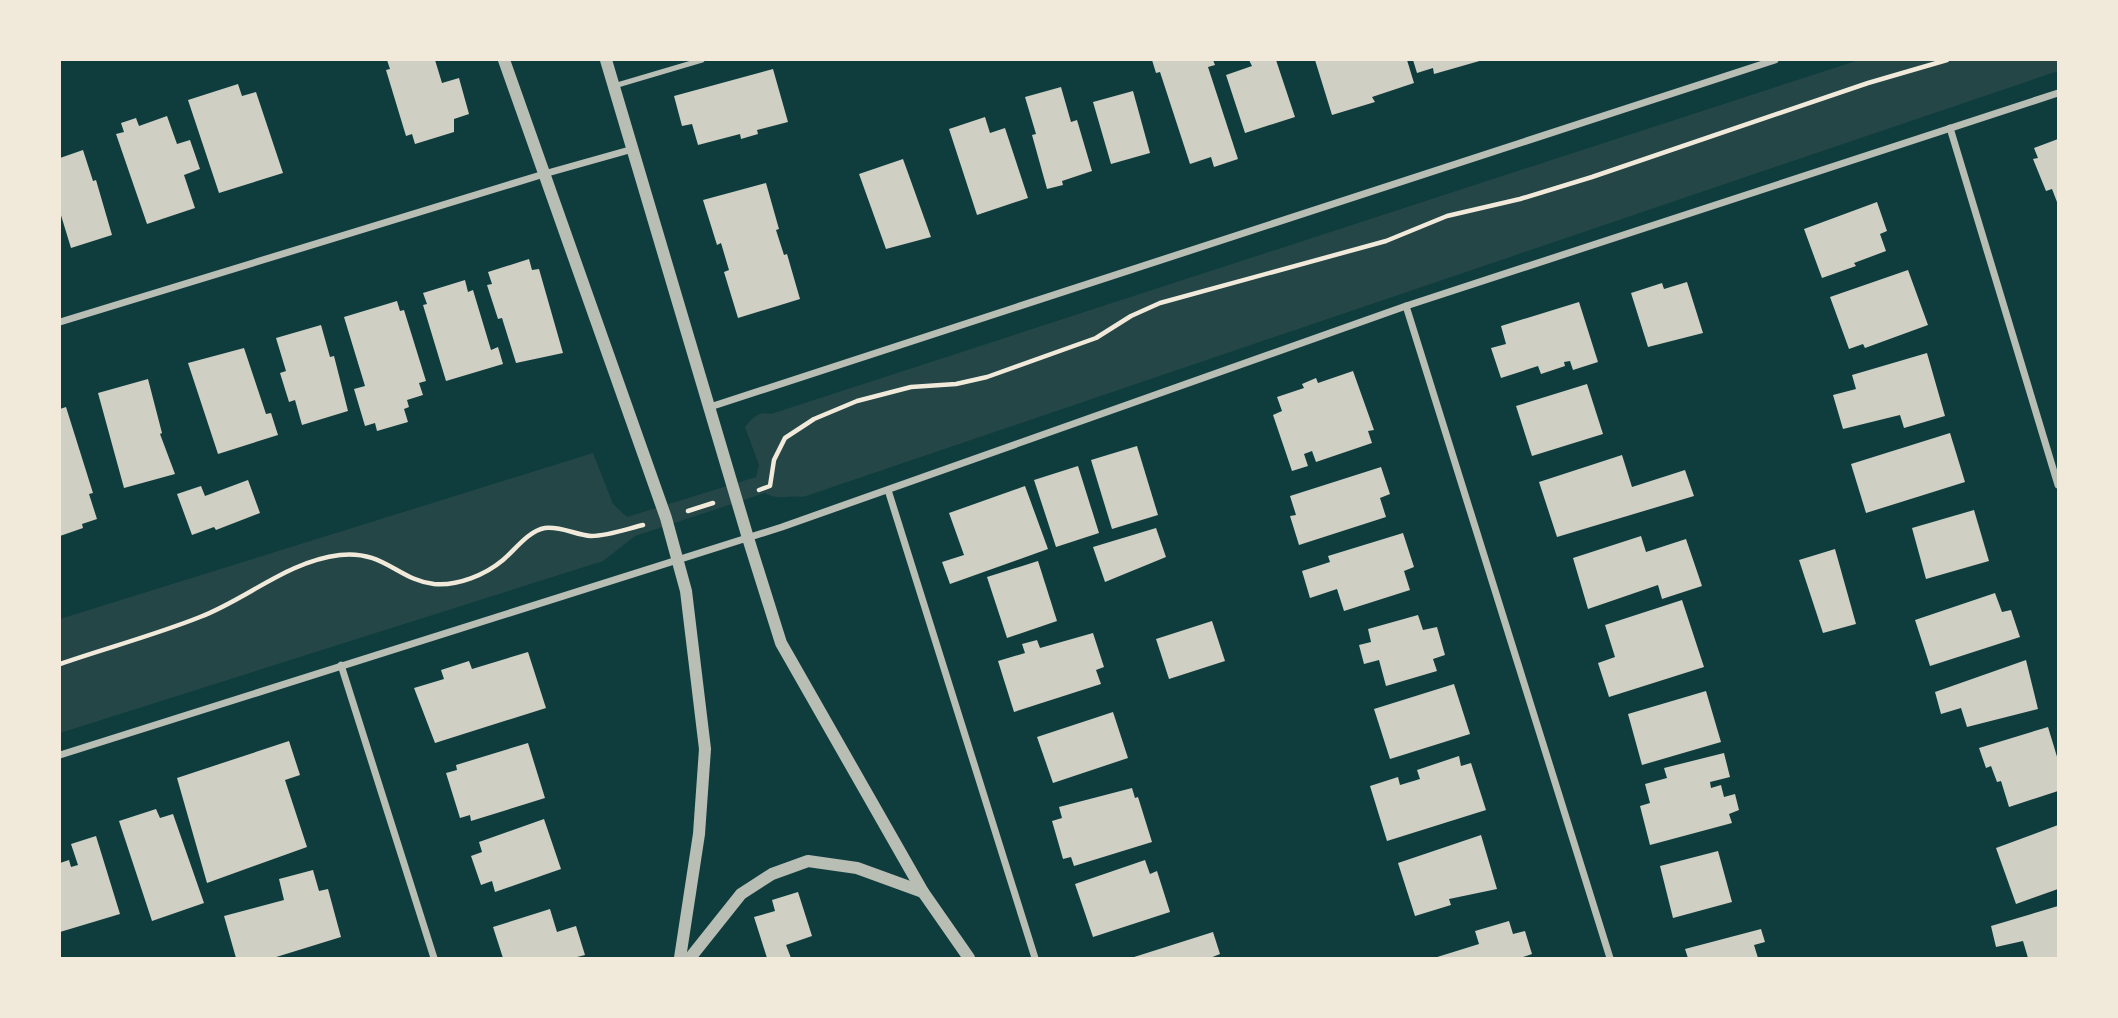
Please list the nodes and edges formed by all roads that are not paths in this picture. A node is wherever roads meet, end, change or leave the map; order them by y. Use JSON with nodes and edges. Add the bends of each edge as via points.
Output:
{"nodes":[{"id":1,"x":504,"y":60,"type":"edge"},
{"id":2,"x":606,"y":60,"type":"edge"},
{"id":3,"x":702,"y":60,"type":"edge"},
{"id":4,"x":1775,"y":60,"type":"edge"},
{"id":5,"x":614,"y":86,"type":"junction"},
{"id":6,"x":2059,"y":93,"type":"edge"},
{"id":7,"x":1950,"y":128,"type":"junction"},
{"id":8,"x":634,"y":149,"type":"junction"},
{"id":9,"x":544,"y":174,"type":"junction"},
{"id":10,"x":1406,"y":306,"type":"junction"},
{"id":11,"x":60,"y":322,"type":"edge"},
{"id":12,"x":710,"y":407,"type":"junction"},
{"id":13,"x":2059,"y":485,"type":"edge"},
{"id":14,"x":888,"y":490,"type":"junction"},
{"id":15,"x":748,"y":538,"type":"junction"},
{"id":16,"x":679,"y":561,"type":"junction"},
{"id":17,"x":341,"y":665,"type":"junction"},
{"id":18,"x":60,"y":755,"type":"edge"},
{"id":19,"x":923,"y":892,"type":"junction"},
{"id":20,"x":434,"y":958,"type":"edge"},
{"id":21,"x":680,"y":958,"type":"edge"},
{"id":22,"x":690,"y":958,"type":"edge"},
{"id":23,"x":969,"y":958,"type":"edge"},
{"id":24,"x":1035,"y":958,"type":"edge"},
{"id":25,"x":1611,"y":958,"type":"edge"}],
"edges":[{"from":1,"to":9,"type":"street"},
{"from":2,"to":5,"type":"street"},
{"from":3,"to":5,"type":"lane"},
{"from":4,"to":12,"type":"street"},
{"from":5,"to":8,"type":"street"},
{"from":6,"to":7,"type":"street"},
{"from":7,"to":10,"type":"street"},
{"from":7,"to":13,"type":"street"},
{"from":8,"to":9,"type":"street"},
{"from":8,"to":12,"type":"street"},
{"from":9,"to":11,"type":"street"},
{"from":9,"to":16,"type":"street"},
{"from":10,"to":14,"type":"street"},
{"from":10,"to":25,"type":"street"},
{"from":12,"to":15,"type":"street"},
{"from":14,"to":15,"type":"street"},
{"from":14,"to":24,"type":"street"},
{"from":15,"to":16,"type":"street"},
{"from":15,"to":19,"type":"street","via":[[782,643]]},
{"from":16,"to":17,"type":"street"},
{"from":16,"to":21,"type":"street","via":[[705,749],[697,847]]},
{"from":17,"to":18,"type":"street"},
{"from":17,"to":20,"type":"street"},
{"from":19,"to":22,"type":"street","via":[[857,868],[808,861],[772,874],[741,894]]},
{"from":19,"to":23,"type":"street"}]}
